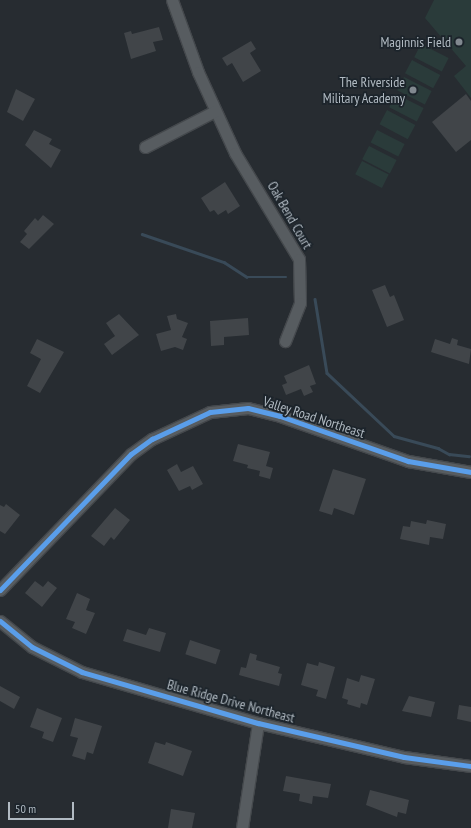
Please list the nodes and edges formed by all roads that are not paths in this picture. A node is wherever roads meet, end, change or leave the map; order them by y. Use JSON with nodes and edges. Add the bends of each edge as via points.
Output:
{"nodes":[{"id":1,"x":172,"y":0,"type":"edge"},
{"id":2,"x":215,"y":111,"type":"junction"},
{"id":3,"x":145,"y":146,"type":"dead end"},
{"id":4,"x":285,"y":341,"type":"dead end"},
{"id":5,"x":471,"y":472,"type":"edge"},
{"id":6,"x":0,"y":590,"type":"edge"},
{"id":7,"x":0,"y":621,"type":"edge"},
{"id":8,"x":258,"y":723,"type":"junction"},
{"id":9,"x":471,"y":766,"type":"edge"},
{"id":10,"x":242,"y":828,"type":"edge"}],
"edges":[{"from":1,"to":2,"type":"street","name":"Oak Bend Court"},
{"from":2,"to":3,"type":"street"},
{"from":2,"to":4,"type":"street","name":"Oak Bend Court","via":[[235,154],[299,259],[300,303]]},
{"from":5,"to":6,"type":"street","name":"Valley Road Northeast","via":[[408,462],[261,411],[228,408],[210,412],[152,439],[131,454]]},
{"from":7,"to":8,"type":"street","name":"Blue Ridge Drive Northeast","via":[[32,647],[82,672]]},
{"from":8,"to":9,"type":"street","name":"Blue Ridge Drive Northeast","via":[[404,757]]},
{"from":8,"to":10,"type":"street"}]}
